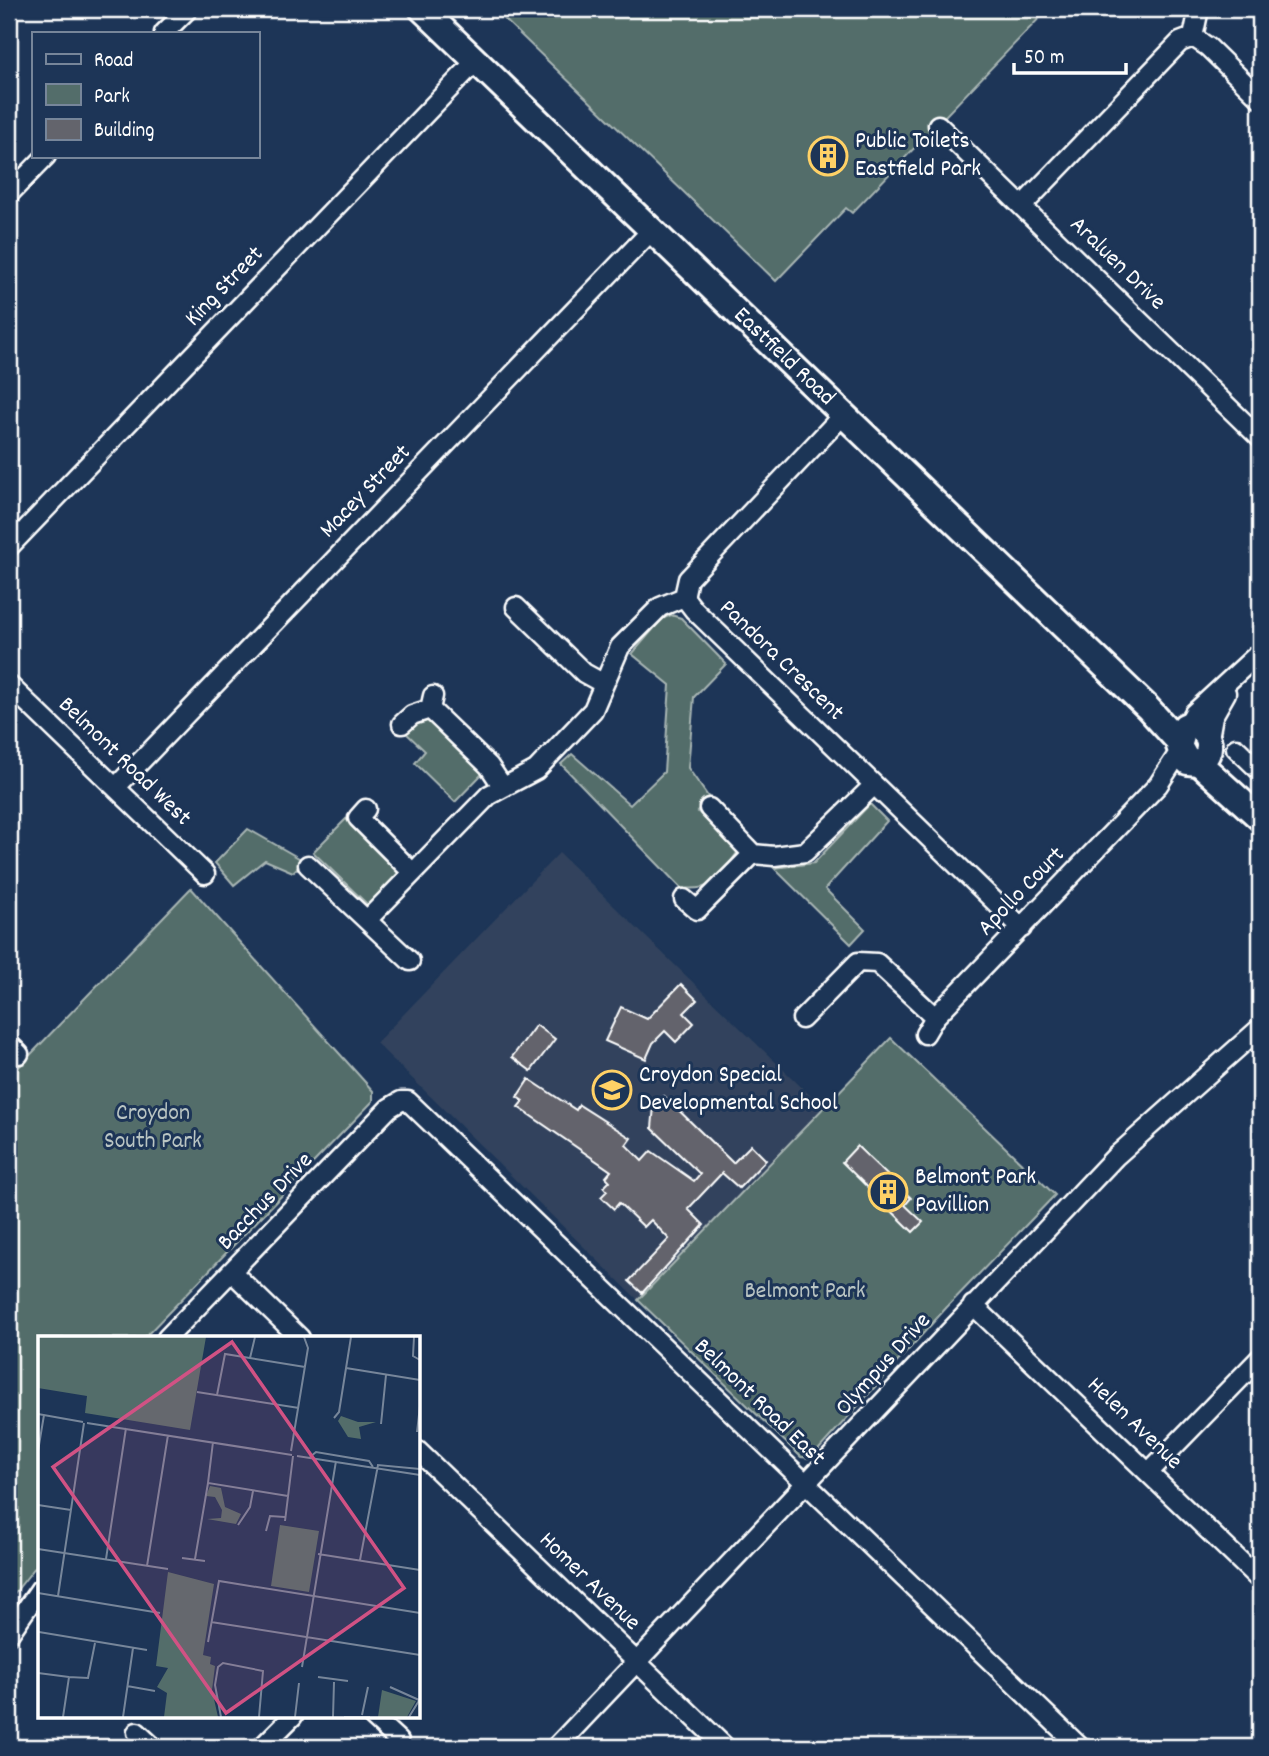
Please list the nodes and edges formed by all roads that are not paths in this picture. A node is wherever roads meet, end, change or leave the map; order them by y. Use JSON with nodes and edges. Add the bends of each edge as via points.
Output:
{"nodes":[{"id":1,"x":188,"y":9,"type":"edge"},
{"id":2,"x":422,"y":9,"type":"edge"},
{"id":3,"x":1199,"y":9,"type":"edge"},
{"id":4,"x":165,"y":32,"type":"edge"},
{"id":5,"x":1193,"y":37,"type":"junction"},
{"id":6,"x":476,"y":61,"type":"junction"},
{"id":7,"x":1260,"y":98,"type":"edge"},
{"id":8,"x":938,"y":125,"type":"dead end"},
{"id":9,"x":44,"y":158,"type":"edge"},
{"id":10,"x":9,"y":194,"type":"edge"},
{"id":11,"x":1022,"y":206,"type":"junction"},
{"id":12,"x":652,"y":230,"type":"junction"},
{"id":13,"x":844,"y":415,"type":"junction"},
{"id":14,"x":1260,"y":438,"type":"edge"},
{"id":15,"x":9,"y":547,"type":"edge"},
{"id":16,"x":684,"y":597,"type":"junction"},
{"id":17,"x":516,"y":607,"type":"dead end"},
{"id":18,"x":1255,"y":658,"type":"edge"},
{"id":19,"x":604,"y":684,"type":"junction"},
{"id":20,"x":9,"y":685,"type":"edge"},
{"id":21,"x":402,"y":724,"type":"dead end"},
{"id":22,"x":1193,"y":744,"type":"junction"},
{"id":23,"x":1236,"y":747,"type":"dead end"},
{"id":24,"x":1260,"y":771,"type":"edge"},
{"id":25,"x":874,"y":785,"type":"junction"},
{"id":26,"x":116,"y":787,"type":"junction"},
{"id":27,"x":503,"y":787,"type":"junction"},
{"id":28,"x":709,"y":806,"type":"dead end"},
{"id":29,"x":366,"y":808,"type":"dead end"},
{"id":30,"x":1257,"y":814,"type":"edge"},
{"id":31,"x":752,"y":854,"type":"junction"},
{"id":32,"x":308,"y":864,"type":"dead end"},
{"id":33,"x":412,"y":872,"type":"junction"},
{"id":34,"x":205,"y":874,"type":"dead end"},
{"id":35,"x":684,"y":899,"type":"dead end"},
{"id":36,"x":368,"y":919,"type":"junction"},
{"id":37,"x":1022,"y":928,"type":"junction"},
{"id":38,"x":410,"y":961,"type":"dead end"},
{"id":39,"x":935,"y":1017,"type":"junction"},
{"id":40,"x":802,"y":1019,"type":"dead end"},
{"id":41,"x":1260,"y":1028,"type":"edge"},
{"id":42,"x":925,"y":1034,"type":"dead end"},
{"id":43,"x":401,"y":1101,"type":"joint"},
{"id":44,"x":232,"y":1272,"type":"junction"},
{"id":45,"x":972,"y":1305,"type":"junction"},
{"id":46,"x":169,"y":1336,"type":"edge"},
{"id":47,"x":298,"y":1336,"type":"edge"},
{"id":48,"x":1260,"y":1358,"type":"edge"},
{"id":49,"x":420,"y":1453,"type":"edge"},
{"id":50,"x":1149,"y":1472,"type":"junction"},
{"id":51,"x":808,"y":1484,"type":"junction"},
{"id":52,"x":1260,"y":1580,"type":"edge"},
{"id":53,"x":38,"y":1592,"type":"edge"},
{"id":54,"x":9,"y":1634,"type":"edge"},
{"id":55,"x":637,"y":1662,"type":"junction"},
{"id":56,"x":291,"y":1718,"type":"edge"},
{"id":57,"x":374,"y":1718,"type":"edge"},
{"id":58,"x":137,"y":1732,"type":"dead end"},
{"id":59,"x":402,"y":1745,"type":"edge"},
{"id":60,"x":153,"y":1747,"type":"edge"},
{"id":61,"x":262,"y":1747,"type":"edge"},
{"id":62,"x":556,"y":1747,"type":"edge"},
{"id":63,"x":725,"y":1747,"type":"edge"},
{"id":64,"x":1080,"y":1747,"type":"edge"}],
"edges":[{"from":1,"to":4,"type":"street"},
{"from":2,"to":6,"type":"main road","name":"Eastfield Road"},
{"from":3,"to":5,"type":"street"},
{"from":5,"to":7,"type":"street"},
{"from":5,"to":11,"type":"street","via":[[1180,42]]},
{"from":6,"to":12,"type":"main road","name":"Eastfield Road"},
{"from":6,"to":15,"type":"street","name":"King Street"},
{"from":8,"to":11,"type":"street","name":"Araluen Drive"},
{"from":9,"to":10,"type":"street"},
{"from":11,"to":14,"type":"street","name":"Araluen Drive"},
{"from":12,"to":13,"type":"main road","name":"Eastfield Road"},
{"from":12,"to":26,"type":"street","name":"Macey Street"},
{"from":13,"to":16,"type":"street","name":"Pandora Crescent","via":[[688,579]]},
{"from":13,"to":22,"type":"main road","name":"Eastfield Road","via":[[1147,707]]},
{"from":16,"to":19,"type":"street","via":[[660,607],[620,647]]},
{"from":16,"to":25,"type":"street","name":"Pandora Crescent"},
{"from":17,"to":19,"type":"street","via":[[584,673]]},
{"from":18,"to":22,"type":"street"},
{"from":18,"to":22,"type":"street","name":"Apollo Court","via":[[1194,713]]},
{"from":19,"to":27,"type":"street","via":[[593,710],[536,770]]},
{"from":20,"to":26,"type":"street","name":"Belmont Road West"},
{"from":21,"to":27,"type":"street","via":[[431,702]]},
{"from":22,"to":30,"type":"main road","name":"Eastfield Road"},
{"from":22,"to":37,"type":"street","name":"Apollo Court"},
{"from":23,"to":24,"type":"street"},
{"from":25,"to":31,"type":"street","via":[[805,852]]},
{"from":25,"to":37,"type":"street","name":"Pandora Crescent"},
{"from":26,"to":34,"type":"street","name":"Belmont Road West"},
{"from":27,"to":33,"type":"street"},
{"from":28,"to":31,"type":"street"},
{"from":29,"to":33,"type":"street","via":[[358,818]]},
{"from":31,"to":35,"type":"street","via":[[697,910]]},
{"from":32,"to":36,"type":"street"},
{"from":33,"to":36,"type":"street"},
{"from":36,"to":38,"type":"street"},
{"from":37,"to":39,"type":"street","name":"Apollo Court"},
{"from":39,"to":40,"type":"street","via":[[877,963],[868,961],[858,962]]},
{"from":39,"to":42,"type":"street","name":"Apollo Court"},
{"from":41,"to":45,"type":"street","name":"Olympus Drive","via":[[1115,1157]]},
{"from":43,"to":44,"type":"street","name":"Bacchus Drive","via":[[389,1108]]},
{"from":43,"to":51,"type":"street","name":"Belmont Road East","via":[[408,1101]]},
{"from":44,"to":46,"type":"street","name":"Bacchus Drive"},
{"from":44,"to":47,"type":"street"},
{"from":45,"to":50,"type":"street","name":"Helen Avenue"},
{"from":45,"to":51,"type":"street","name":"Olympus Drive"},
{"from":48,"to":50,"type":"street"},
{"from":49,"to":55,"type":"street","name":"Homer Avenue"},
{"from":50,"to":52,"type":"street","name":"Helen Avenue"},
{"from":51,"to":55,"type":"street","name":"Olympus Drive"},
{"from":51,"to":64,"type":"street","name":"Belmont Road East"},
{"from":53,"to":54,"type":"street"},
{"from":55,"to":62,"type":"street","name":"Olympus Drive"},
{"from":55,"to":63,"type":"street","name":"Homer Avenue"},
{"from":56,"to":61,"type":"street"},
{"from":57,"to":59,"type":"street"},
{"from":58,"to":60,"type":"street"}]}
